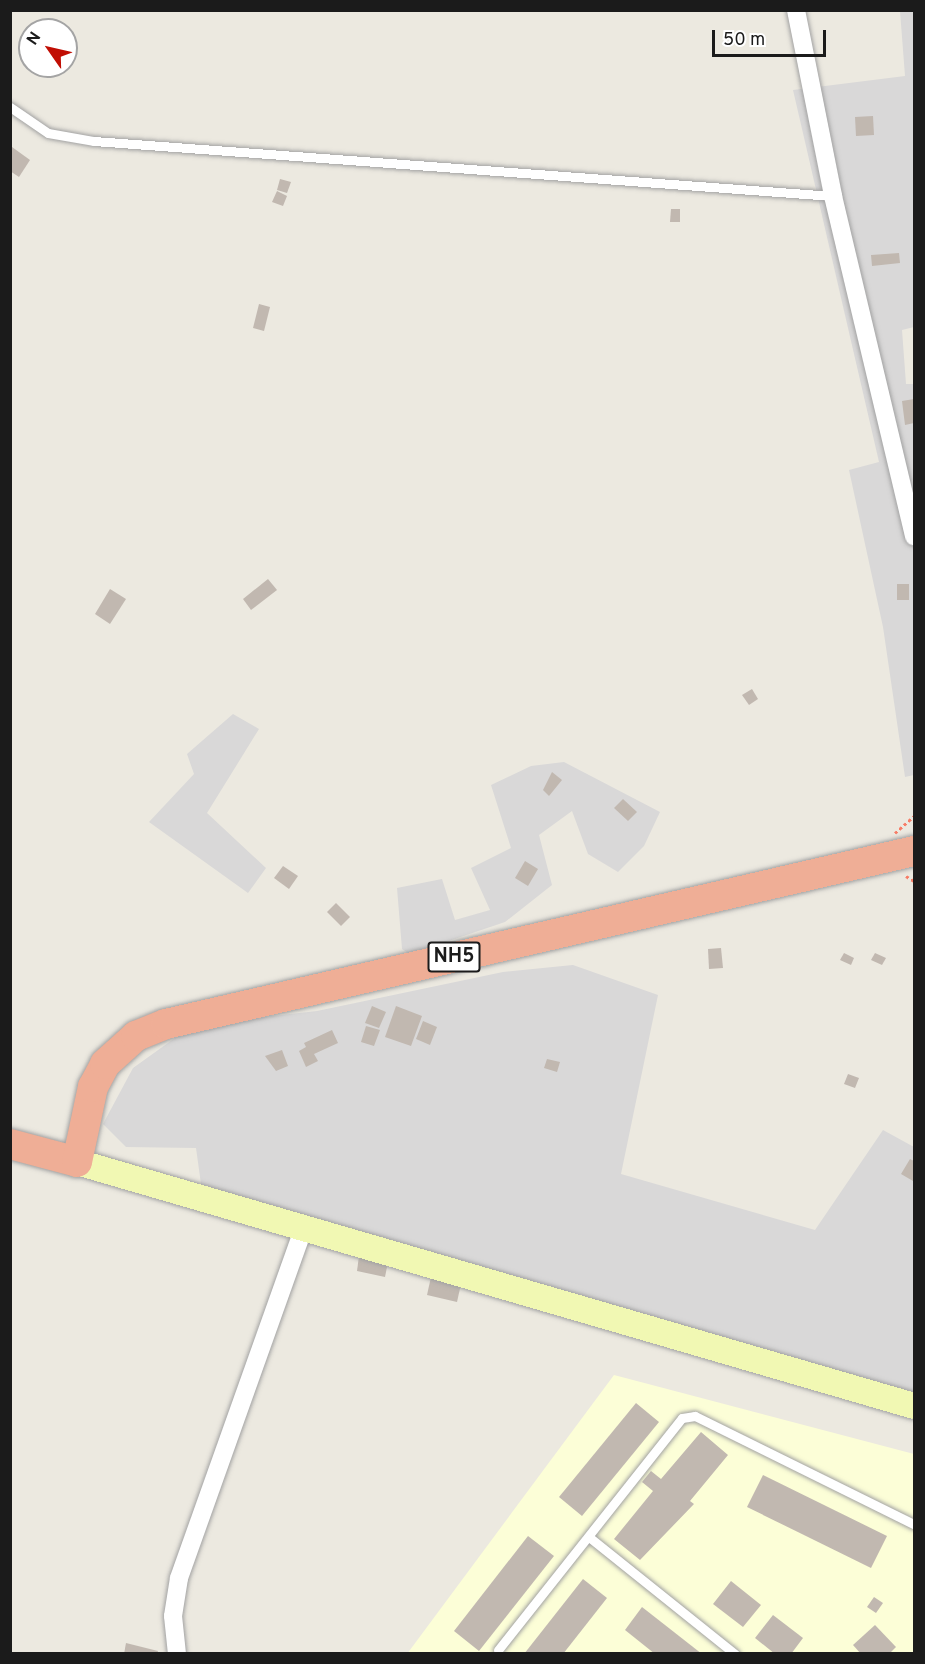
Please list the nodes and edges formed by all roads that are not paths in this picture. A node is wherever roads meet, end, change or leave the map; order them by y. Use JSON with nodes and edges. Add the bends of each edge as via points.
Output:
{"nodes":[{"id":1,"x":796,"y":10,"type":"edge"},
{"id":2,"x":10,"y":107,"type":"edge"},
{"id":3,"x":833,"y":196,"type":"junction"},
{"id":4,"x":915,"y":536,"type":"edge"},
{"id":5,"x":915,"y":851,"type":"edge"},
{"id":6,"x":10,"y":1144,"type":"edge"},
{"id":7,"x":77,"y":1162,"type":"junction"},
{"id":8,"x":304,"y":1226,"type":"junction"},
{"id":9,"x":915,"y":1406,"type":"edge"},
{"id":10,"x":915,"y":1524,"type":"edge"},
{"id":11,"x":589,"y":1537,"type":"junction"},
{"id":12,"x":498,"y":1650,"type":"dead end"},
{"id":13,"x":177,"y":1653,"type":"edge"},
{"id":14,"x":735,"y":1653,"type":"edge"}],
"edges":[{"from":1,"to":3,"type":"street"},
{"from":2,"to":3,"type":"lane","via":[[48,133],[94,141]]},
{"from":3,"to":4,"type":"street"},
{"from":5,"to":7,"type":"highway","number":"NH5","via":[[166,1024],[136,1036],[105,1064],[93,1087]]},
{"from":6,"to":7,"type":"highway"},
{"from":7,"to":8,"type":"main road"},
{"from":8,"to":9,"type":"main road"},
{"from":8,"to":13,"type":"street","via":[[179,1578],[173,1616]]},
{"from":10,"to":11,"type":"lane","via":[[688,1416]]},
{"from":11,"to":12,"type":"lane"},
{"from":11,"to":14,"type":"lane"}]}
